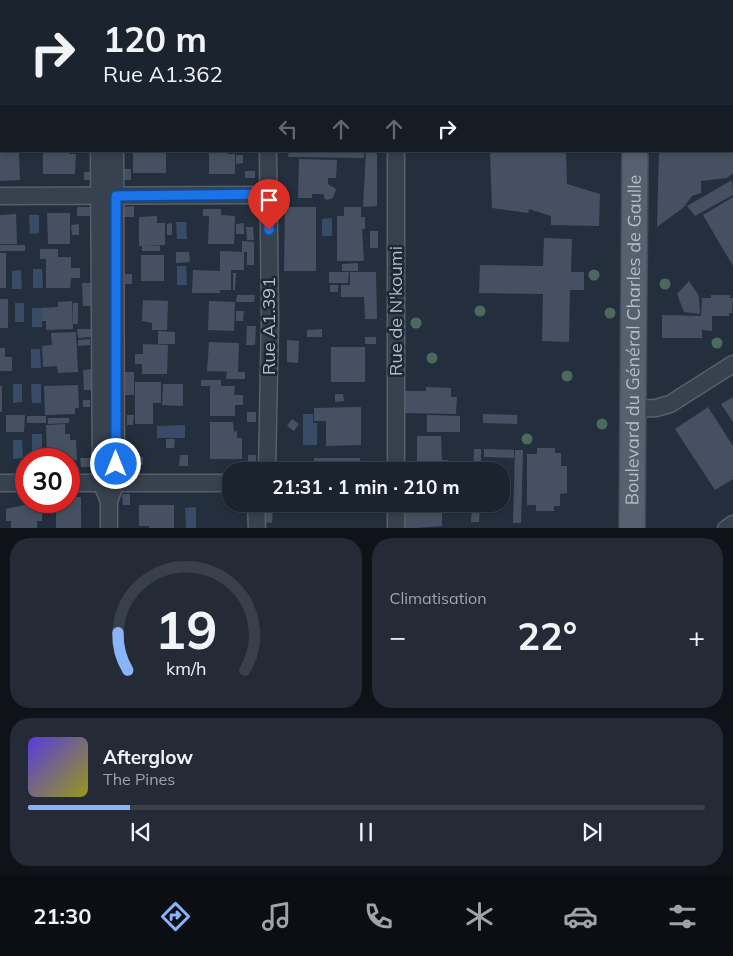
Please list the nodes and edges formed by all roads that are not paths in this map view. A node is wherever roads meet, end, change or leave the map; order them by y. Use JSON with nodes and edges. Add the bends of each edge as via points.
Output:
{"nodes":[{"id":1,"x":99,"y":152,"type":"edge"},
{"id":2,"x":115,"y":152,"type":"edge"},
{"id":3,"x":268,"y":152,"type":"edge"},
{"id":4,"x":396,"y":152,"type":"edge"},
{"id":5,"x":635,"y":152,"type":"edge"},
{"id":6,"x":268,"y":194,"type":"junction"},
{"id":7,"x":0,"y":196,"type":"edge"},
{"id":8,"x":107,"y":197,"type":"junction"},
{"id":9,"x":733,"y":364,"type":"edge"},
{"id":10,"x":633,"y":409,"type":"junction"},
{"id":11,"x":267,"y":462,"type":"edge"},
{"id":12,"x":396,"y":462,"type":"edge"},
{"id":13,"x":109,"y":482,"type":"junction"},
{"id":14,"x":0,"y":483,"type":"edge"},
{"id":15,"x":15,"y":483,"type":"edge"},
{"id":16,"x":80,"y":483,"type":"edge"},
{"id":17,"x":222,"y":483,"type":"edge"},
{"id":18,"x":256,"y":512,"type":"edge"},
{"id":19,"x":396,"y":512,"type":"edge"},
{"id":20,"x":733,"y":524,"type":"edge"},
{"id":21,"x":109,"y":528,"type":"edge"},
{"id":22,"x":257,"y":528,"type":"edge"},
{"id":23,"x":396,"y":528,"type":"edge"},
{"id":24,"x":632,"y":528,"type":"edge"},
{"id":25,"x":726,"y":528,"type":"edge"}],
"edges":[{"from":1,"to":8,"type":"street"},
{"from":2,"to":8,"type":"street"},
{"from":3,"to":6,"type":"street","name":"Rue A1.391"},
{"from":4,"to":12,"type":"street","name":"Rue de N'koumi"},
{"from":5,"to":10,"type":"main road","name":"Boulevard du Général Charles de Gaulle"},
{"from":6,"to":8,"type":"street"},
{"from":6,"to":11,"type":"street","name":"Rue A1.391"},
{"from":7,"to":8,"type":"street"},
{"from":8,"to":13,"type":"street"},
{"from":9,"to":10,"type":"street","via":[[670,404]]},
{"from":10,"to":24,"type":"main road","name":"Boulevard du Général Charles de Gaulle"},
{"from":13,"to":16,"type":"street"},
{"from":13,"to":17,"type":"street"},
{"from":13,"to":21,"type":"street"},
{"from":14,"to":15,"type":"street"},
{"from":18,"to":22,"type":"street"},
{"from":19,"to":23,"type":"street"},
{"from":20,"to":25,"type":"street"}]}
